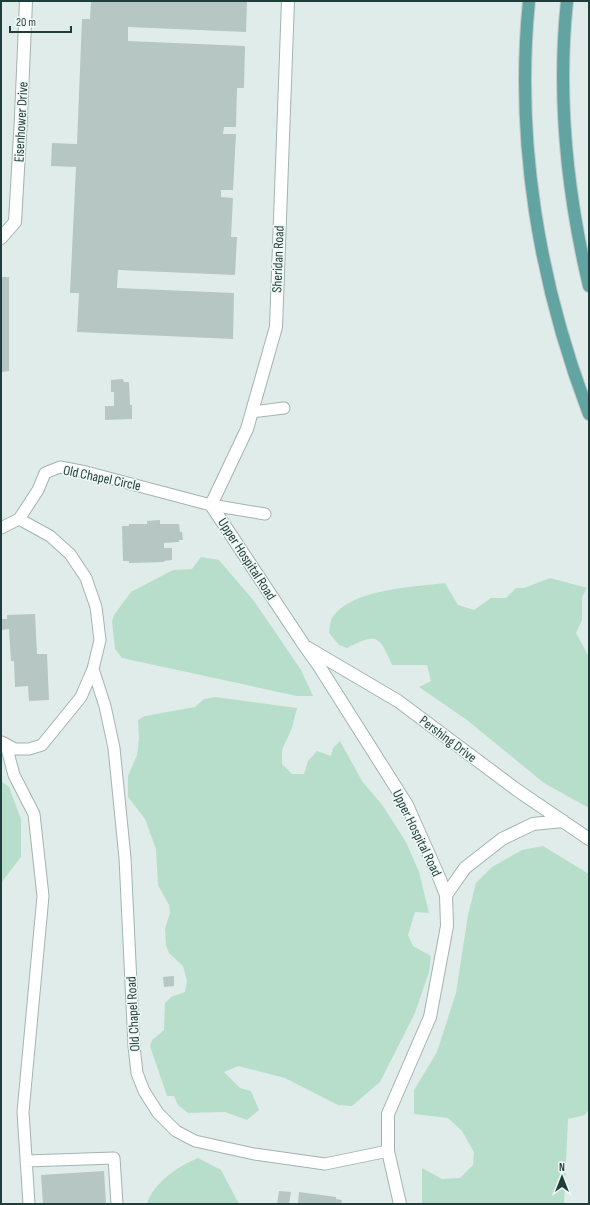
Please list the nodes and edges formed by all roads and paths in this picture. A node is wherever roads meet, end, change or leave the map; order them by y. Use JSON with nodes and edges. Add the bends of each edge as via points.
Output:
{"nodes":[{"id":1,"x":26,"y":1,"type":"edge"},
{"id":2,"x":288,"y":1,"type":"edge"},
{"id":3,"x":529,"y":1,"type":"edge"},
{"id":4,"x":567,"y":1,"type":"edge"},
{"id":5,"x":2,"y":238,"type":"edge"},
{"id":6,"x":589,"y":286,"type":"edge"},
{"id":7,"x":284,"y":408,"type":"dead end"},
{"id":8,"x":252,"y":412,"type":"junction"},
{"id":9,"x":589,"y":414,"type":"edge"},
{"id":10,"x":211,"y":504,"type":"junction"},
{"id":11,"x":265,"y":514,"type":"dead end"},
{"id":12,"x":19,"y":519,"type":"junction"},
{"id":13,"x":1,"y":528,"type":"edge"},
{"id":14,"x":304,"y":645,"type":"junction"},
{"id":15,"x":93,"y":669,"type":"junction"},
{"id":16,"x":3,"y":743,"type":"edge"},
{"id":17,"x":563,"y":821,"type":"junction"},
{"id":18,"x":589,"y":839,"type":"edge"},
{"id":19,"x":446,"y":895,"type":"junction"},
{"id":20,"x":388,"y":1150,"type":"junction"},
{"id":21,"x":26,"y":1161,"type":"junction"},
{"id":22,"x":29,"y":1204,"type":"edge"},
{"id":23,"x":117,"y":1204,"type":"edge"},
{"id":24,"x":400,"y":1204,"type":"edge"}],
"edges":[{"from":1,"to":5,"type":"street","name":"Eisenhower Drive","via":[[15,222]]},
{"from":2,"to":8,"type":"street","name":"Sheridan Road","via":[[276,327]]},
{"from":3,"to":9,"type":"main road","via":[[525,90],[533,202],[555,311]]},
{"from":4,"to":6,"type":"main road","via":[[565,126],[572,198]]},
{"from":7,"to":8,"type":"lane"},
{"from":8,"to":10,"type":"street","name":"Sheridan Road"},
{"from":10,"to":11,"type":"lane","name":"Old Chapel Circle"},
{"from":10,"to":12,"type":"lane","name":"Old Chapel Circle","via":[[60,467],[46,473]]},
{"from":10,"to":14,"type":"street","name":"Upper Hospital Road"},
{"from":12,"to":13,"type":"lane"},
{"from":12,"to":15,"type":"lane","via":[[50,536],[70,554],[86,578],[96,607],[100,640]]},
{"from":14,"to":17,"type":"street","name":"Pershing Drive","via":[[398,701]]},
{"from":14,"to":19,"type":"street","name":"Upper Hospital Road","via":[[320,666],[407,805]]},
{"from":15,"to":16,"type":"lane","via":[[80,697],[42,745],[29,749],[15,749]]},
{"from":15,"to":20,"type":"lane","name":"Old Chapel Road","via":[[105,706],[114,748],[125,858],[134,1046],[137,1073],[144,1091],[158,1113],[176,1131],[195,1141],[254,1154],[325,1164]]},
{"from":16,"to":21,"type":"lane","via":[[14,775],[34,814],[43,896],[23,1112]]},
{"from":17,"to":18,"type":"street","name":"Pershing Drive"},
{"from":17,"to":19,"type":"street","via":[[533,824],[502,840],[465,868]]},
{"from":19,"to":20,"type":"street","name":"Upper Hospital Road","via":[[447,926],[430,1017],[388,1114]]},
{"from":20,"to":24,"type":"street","name":"Upper Hospital Road"},
{"from":21,"to":22,"type":"lane"},
{"from":21,"to":23,"type":"lane","via":[[114,1158]]}]}
